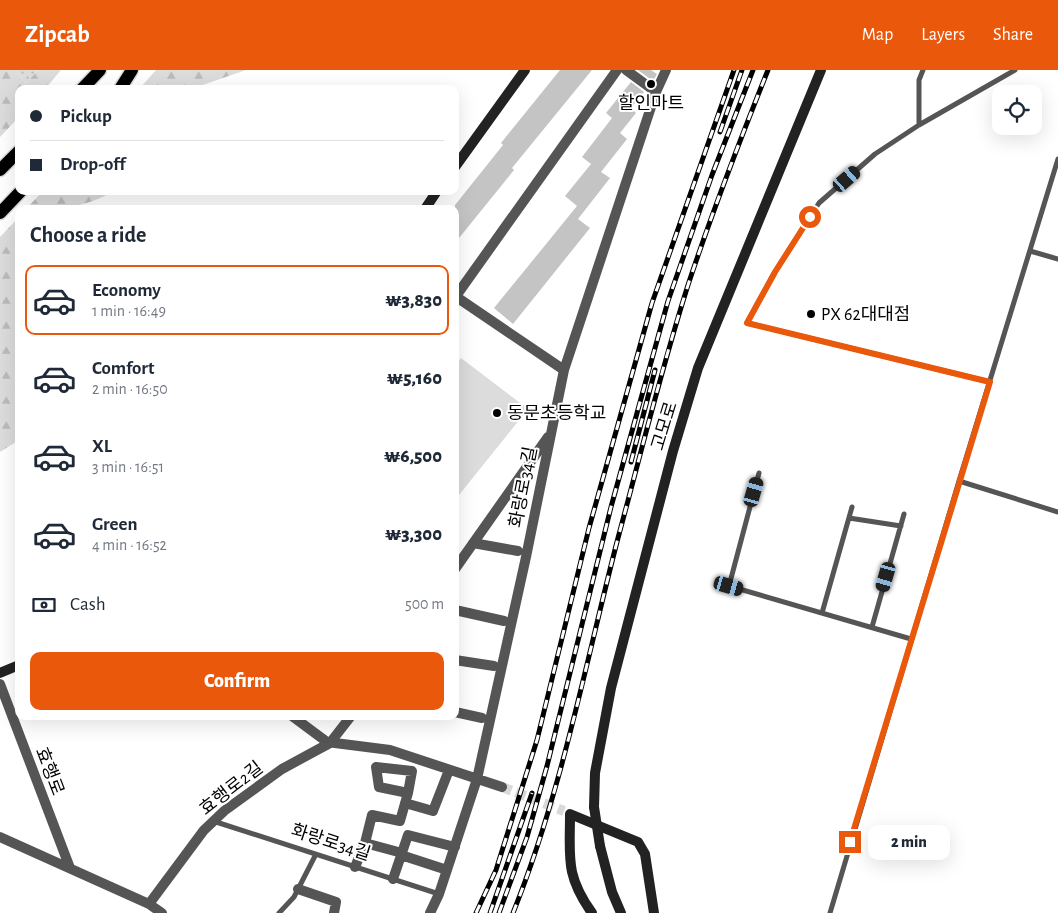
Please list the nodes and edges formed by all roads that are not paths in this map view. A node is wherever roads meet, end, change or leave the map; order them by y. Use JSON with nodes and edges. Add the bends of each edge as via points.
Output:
{"nodes":[{"id":1,"x":100,"y":70,"type":"edge"},
{"id":2,"x":132,"y":70,"type":"edge"},
{"id":3,"x":139,"y":70,"type":"edge"},
{"id":4,"x":525,"y":70,"type":"edge"},
{"id":5,"x":617,"y":70,"type":"edge"},
{"id":6,"x":626,"y":70,"type":"edge"},
{"id":7,"x":666,"y":70,"type":"edge"},
{"id":8,"x":821,"y":70,"type":"edge"},
{"id":9,"x":923,"y":70,"type":"edge"},
{"id":10,"x":1015,"y":70,"type":"edge"},
{"id":11,"x":86,"y":85,"type":"edge"},
{"id":12,"x":123,"y":85,"type":"edge"},
{"id":13,"x":125,"y":85,"type":"edge"},
{"id":14,"x":656,"y":92,"type":"junction"},
{"id":15,"x":918,"y":125,"type":"junction"},
{"id":16,"x":15,"y":155,"type":"edge"},
{"id":17,"x":1058,"y":159,"type":"edge"},
{"id":18,"x":459,"y":161,"type":"edge"},
{"id":19,"x":0,"y":170,"type":"edge"},
{"id":20,"x":17,"y":195,"type":"edge"},
{"id":21,"x":0,"y":213,"type":"edge"},
{"id":22,"x":1030,"y":251,"type":"junction"},
{"id":23,"x":1058,"y":260,"type":"edge"},
{"id":24,"x":459,"y":290,"type":"edge"},
{"id":25,"x":459,"y":299,"type":"edge"},
{"id":26,"x":564,"y":370,"type":"junction"},
{"id":27,"x":990,"y":382,"type":"junction"},
{"id":28,"x":550,"y":434,"type":"junction"},
{"id":29,"x":760,"y":473,"type":"dead end"},
{"id":30,"x":958,"y":481,"type":"junction"},
{"id":31,"x":852,"y":507,"type":"dead end"},
{"id":32,"x":1058,"y":512,"type":"edge"},
{"id":33,"x":904,"y":514,"type":"dead end"},
{"id":34,"x":849,"y":518,"type":"junction"},
{"id":35,"x":901,"y":526,"type":"junction"},
{"id":36,"x":473,"y":543,"type":"junction"},
{"id":37,"x":518,"y":552,"type":"dead end"},
{"id":38,"x":459,"y":563,"type":"edge"},
{"id":39,"x":459,"y":611,"type":"edge"},
{"id":40,"x":822,"y":613,"type":"junction"},
{"id":41,"x":504,"y":621,"type":"dead end"},
{"id":42,"x":872,"y":627,"type":"junction"},
{"id":43,"x":911,"y":638,"type":"junction"},
{"id":44,"x":459,"y":661,"type":"edge"},
{"id":45,"x":494,"y":666,"type":"dead end"},
{"id":46,"x":15,"y":667,"type":"edge"},
{"id":47,"x":0,"y":673,"type":"edge"},
{"id":48,"x":0,"y":684,"type":"edge"},
{"id":49,"x":459,"y":713,"type":"edge"},
{"id":50,"x":482,"y":718,"type":"dead end"},
{"id":51,"x":298,"y":720,"type":"edge"},
{"id":52,"x":347,"y":720,"type":"edge"},
{"id":53,"x":330,"y":742,"type":"junction"},
{"id":54,"x":449,"y":770,"type":"junction"},
{"id":55,"x":477,"y":779,"type":"junction"},
{"id":56,"x":502,"y":788,"type":"tunnel mouth"},
{"id":57,"x":408,"y":793,"type":"dead end"},
{"id":58,"x":405,"y":803,"type":"junction"},
{"id":59,"x":213,"y":821,"type":"junction"},
{"id":60,"x":0,"y":837,"type":"edge"},
{"id":61,"x":365,"y":843,"type":"junction"},
{"id":62,"x":455,"y":847,"type":"junction"},
{"id":63,"x":316,"y":854,"type":"junction"},
{"id":64,"x":401,"y":854,"type":"junction"},
{"id":65,"x":355,"y":866,"type":"junction"},
{"id":66,"x":70,"y":868,"type":"junction"},
{"id":67,"x":447,"y":870,"type":"junction"},
{"id":68,"x":393,"y":879,"type":"junction"},
{"id":69,"x":298,"y":889,"type":"junction"},
{"id":70,"x":439,"y":894,"type":"junction"},
{"id":71,"x":149,"y":904,"type":"junction"},
{"id":72,"x":161,"y":912,"type":"edge"},
{"id":73,"x":279,"y":913,"type":"edge"},
{"id":74,"x":334,"y":913,"type":"edge"},
{"id":75,"x":430,"y":913,"type":"edge"},
{"id":76,"x":592,"y":913,"type":"edge"},
{"id":77,"x":621,"y":913,"type":"edge"},
{"id":78,"x":654,"y":913,"type":"edge"},
{"id":79,"x":830,"y":913,"type":"edge"}],
"edges":[{"from":1,"to":11,"type":"main road"},
{"from":2,"to":12,"type":"main road"},
{"from":3,"to":13,"type":"main road"},
{"from":4,"to":18,"type":"main road"},
{"from":5,"to":24,"type":"street"},
{"from":6,"to":14,"type":"street"},
{"from":7,"to":14,"type":"street","name":"화랑로34길"},
{"from":8,"to":77,"type":"main road","name":"고모로","bridge":true,"via":[[698,368],[611,688],[595,773],[594,808],[600,846]]},
{"from":9,"to":15,"type":"lane","via":[[919,80]]},
{"from":10,"to":15,"type":"lane"},
{"from":14,"to":26,"type":"street","name":"화랑로34길"},
{"from":15,"to":27,"type":"lane","via":[[875,154],[819,203],[747,323]]},
{"from":16,"to":19,"type":"main road"},
{"from":17,"to":22,"type":"lane"},
{"from":20,"to":21,"type":"main road"},
{"from":22,"to":23,"type":"lane"},
{"from":22,"to":27,"type":"lane"},
{"from":25,"to":26,"type":"street"},
{"from":26,"to":28,"type":"street","name":"화랑로34길"},
{"from":27,"to":30,"type":"lane"},
{"from":28,"to":36,"type":"street"},
{"from":28,"to":55,"type":"street","name":"화랑로34길"},
{"from":29,"to":40,"type":"lane","via":[[729,586]]},
{"from":30,"to":32,"type":"lane"},
{"from":30,"to":43,"type":"lane"},
{"from":31,"to":34,"type":"lane"},
{"from":33,"to":35,"type":"lane"},
{"from":34,"to":35,"type":"lane"},
{"from":34,"to":40,"type":"lane"},
{"from":35,"to":42,"type":"lane"},
{"from":36,"to":37,"type":"street"},
{"from":36,"to":38,"type":"street"},
{"from":39,"to":41,"type":"street"},
{"from":40,"to":42,"type":"lane"},
{"from":42,"to":43,"type":"lane"},
{"from":43,"to":79,"type":"lane"},
{"from":44,"to":45,"type":"street"},
{"from":46,"to":47,"type":"main road"},
{"from":48,"to":66,"type":"street","name":"효행로"},
{"from":49,"to":50,"type":"street"},
{"from":51,"to":53,"type":"street"},
{"from":52,"to":53,"type":"street","name":"효행로2길"},
{"from":53,"to":54,"type":"street","via":[[390,750]]},
{"from":53,"to":59,"type":"street","name":"효행로2길","via":[[260,783]]},
{"from":54,"to":55,"type":"street"},
{"from":54,"to":58,"type":"street","via":[[434,811]]},
{"from":55,"to":56,"type":"street"},
{"from":55,"to":62,"type":"street","name":"화랑로34길"},
{"from":57,"to":58,"type":"street"},
{"from":58,"to":61,"type":"street","via":[[400,821],[372,816]]},
{"from":59,"to":63,"type":"lane","name":"화랑로34길"},
{"from":59,"to":71,"type":"street","name":"효행로2길"},
{"from":60,"to":66,"type":"street"},
{"from":61,"to":64,"type":"street"},
{"from":61,"to":65,"type":"street"},
{"from":62,"to":64,"type":"street","via":[[408,835]]},
{"from":62,"to":67,"type":"street","name":"화랑로34길"},
{"from":63,"to":65,"type":"lane","name":"화랑로34길"},
{"from":63,"to":69,"type":"lane"},
{"from":64,"to":67,"type":"street"},
{"from":64,"to":68,"type":"street"},
{"from":65,"to":68,"type":"lane","name":"화랑로34길"},
{"from":66,"to":71,"type":"street"},
{"from":67,"to":70,"type":"street","name":"화랑로34길"},
{"from":68,"to":70,"type":"lane","name":"화랑로34길"},
{"from":69,"to":73,"type":"lane"},
{"from":69,"to":74,"type":"street","via":[[336,902]]},
{"from":70,"to":75,"type":"street","name":"화랑로34길"},
{"from":71,"to":72,"type":"street"},
{"from":76,"to":78,"type":"main road","via":[[574,884],[567,813],[638,842],[645,854]]}]}
